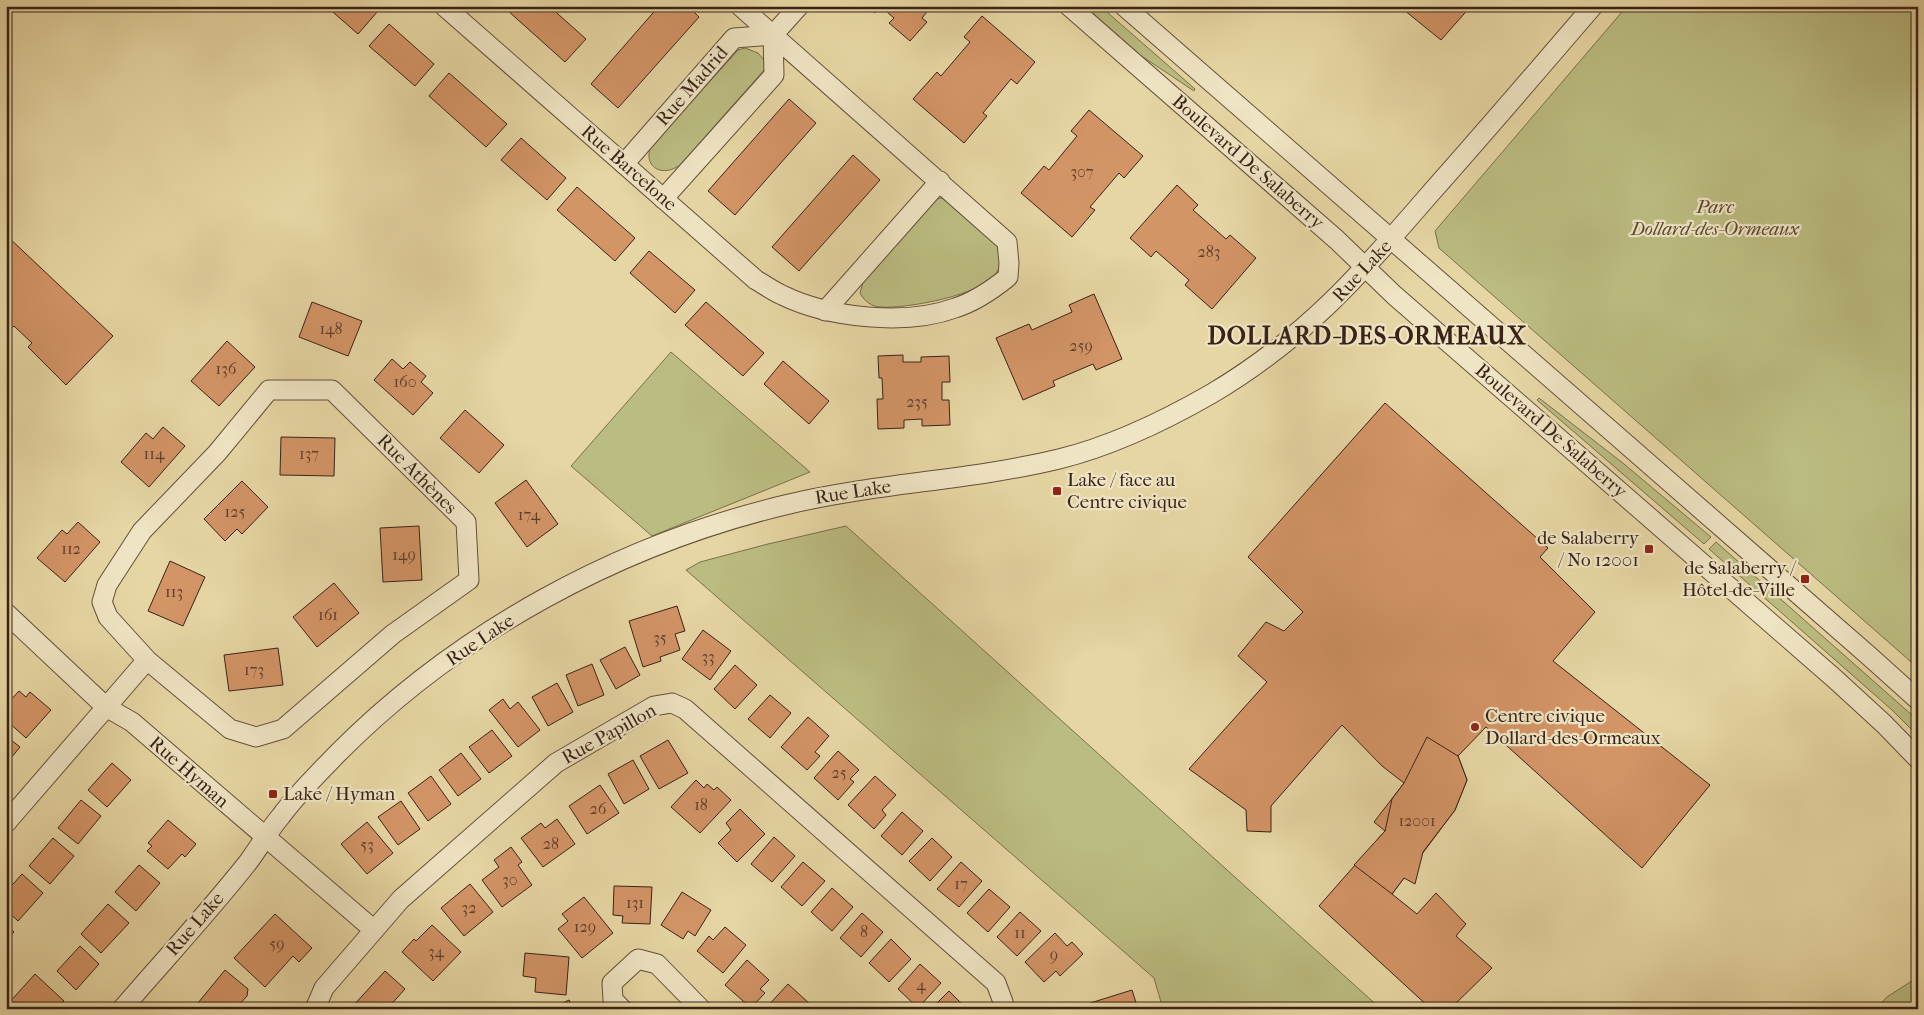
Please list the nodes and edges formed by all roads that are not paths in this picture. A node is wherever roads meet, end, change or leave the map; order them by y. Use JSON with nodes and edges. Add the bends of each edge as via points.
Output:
{"nodes":[{"id":1,"x":444,"y":6,"type":"edge"},
{"id":2,"x":740,"y":6,"type":"edge"},
{"id":3,"x":799,"y":6,"type":"edge"},
{"id":4,"x":1069,"y":6,"type":"edge"},
{"id":5,"x":1124,"y":6,"type":"edge"},
{"id":6,"x":1593,"y":6,"type":"edge"},
{"id":7,"x":773,"y":35,"type":"junction"},
{"id":8,"x":624,"y":164,"type":"junction"},
{"id":9,"x":940,"y":181,"type":"junction"},
{"id":10,"x":663,"y":199,"type":"junction"},
{"id":11,"x":1391,"y":240,"type":"junction"},
{"id":12,"x":1366,"y":268,"type":"junction"},
{"id":13,"x":825,"y":311,"type":"junction"},
{"id":14,"x":6,"y":613,"type":"edge"},
{"id":15,"x":147,"y":660,"type":"junction"},
{"id":16,"x":1918,"y":700,"type":"edge"},
{"id":17,"x":106,"y":707,"type":"junction"},
{"id":18,"x":1918,"y":759,"type":"edge"},
{"id":19,"x":6,"y":823,"type":"edge"},
{"id":20,"x":265,"y":838,"type":"junction"},
{"id":21,"x":374,"y":930,"type":"junction"},
{"id":22,"x":122,"y":1009,"type":"edge"},
{"id":23,"x":315,"y":1009,"type":"edge"},
{"id":24,"x":622,"y":1009,"type":"edge"},
{"id":25,"x":701,"y":1009,"type":"edge"},
{"id":26,"x":1002,"y":1009,"type":"edge"}],
"edges":[{"from":1,"to":8,"type":"street","name":"Rue Barcelone"},
{"from":2,"to":7,"type":"street","name":"Rue Barcelone"},
{"from":3,"to":7,"type":"street"},
{"from":4,"to":12,"type":"street","name":"Boulevard De Salaberry"},
{"from":5,"to":11,"type":"street","name":"Boulevard De Salaberry"},
{"from":6,"to":11,"type":"street","name":"Rue Lake"},
{"from":7,"to":8,"type":"street","name":"Rue Madrid","via":[[734,38]]},
{"from":7,"to":9,"type":"street","name":"Rue Barcelone"},
{"from":7,"to":10,"type":"street","via":[[774,75]]},
{"from":8,"to":10,"type":"street","name":"Rue Barcelone"},
{"from":9,"to":13,"type":"street"},
{"from":9,"to":13,"type":"street","name":"Rue Barcelone","via":[[1007,242],[1008,277],[992,290],[955,308],[911,317],[875,318]]},
{"from":10,"to":13,"type":"street","name":"Rue Barcelone","via":[[756,280],[783,296]]},
{"from":11,"to":12,"type":"street","name":"Rue Lake"},
{"from":11,"to":16,"type":"street","name":"Boulevard De Salaberry"},
{"from":12,"to":18,"type":"street","name":"Boulevard De Salaberry","via":[[1835,679]]},
{"from":12,"to":20,"type":"street","name":"Rue Lake","via":[[1313,320],[1245,372],[1180,411],[1108,443],[1058,459],[1013,468],[850,491],[765,510],[675,539],[566,587],[463,650],[392,704],[322,770],[282,813]]},
{"from":14,"to":17,"type":"street","name":"Rue Hyman"},
{"from":15,"to":15,"type":"street","name":"Rue Athènes","via":[[108,617],[102,602],[107,585],[142,531],[217,453],[269,390],[332,390],[466,522],[469,580],[393,634],[284,729],[256,738],[230,730]]},
{"from":15,"to":17,"type":"street"},
{"from":17,"to":19,"type":"street"},
{"from":17,"to":20,"type":"street","name":"Rue Hyman","via":[[132,722]]},
{"from":20,"to":21,"type":"street","name":"Rue Hyman"},
{"from":20,"to":22,"type":"street","name":"Rue Lake"},
{"from":21,"to":23,"type":"street","name":"Rue Papillon","via":[[324,988]]},
{"from":21,"to":26,"type":"street","name":"Rue Papillon","via":[[401,899],[556,763],[654,706],[672,703],[685,709],[996,983]]},
{"from":24,"to":25,"type":"street","via":[[613,1000],[612,983],[638,959],[657,964]]}]}
